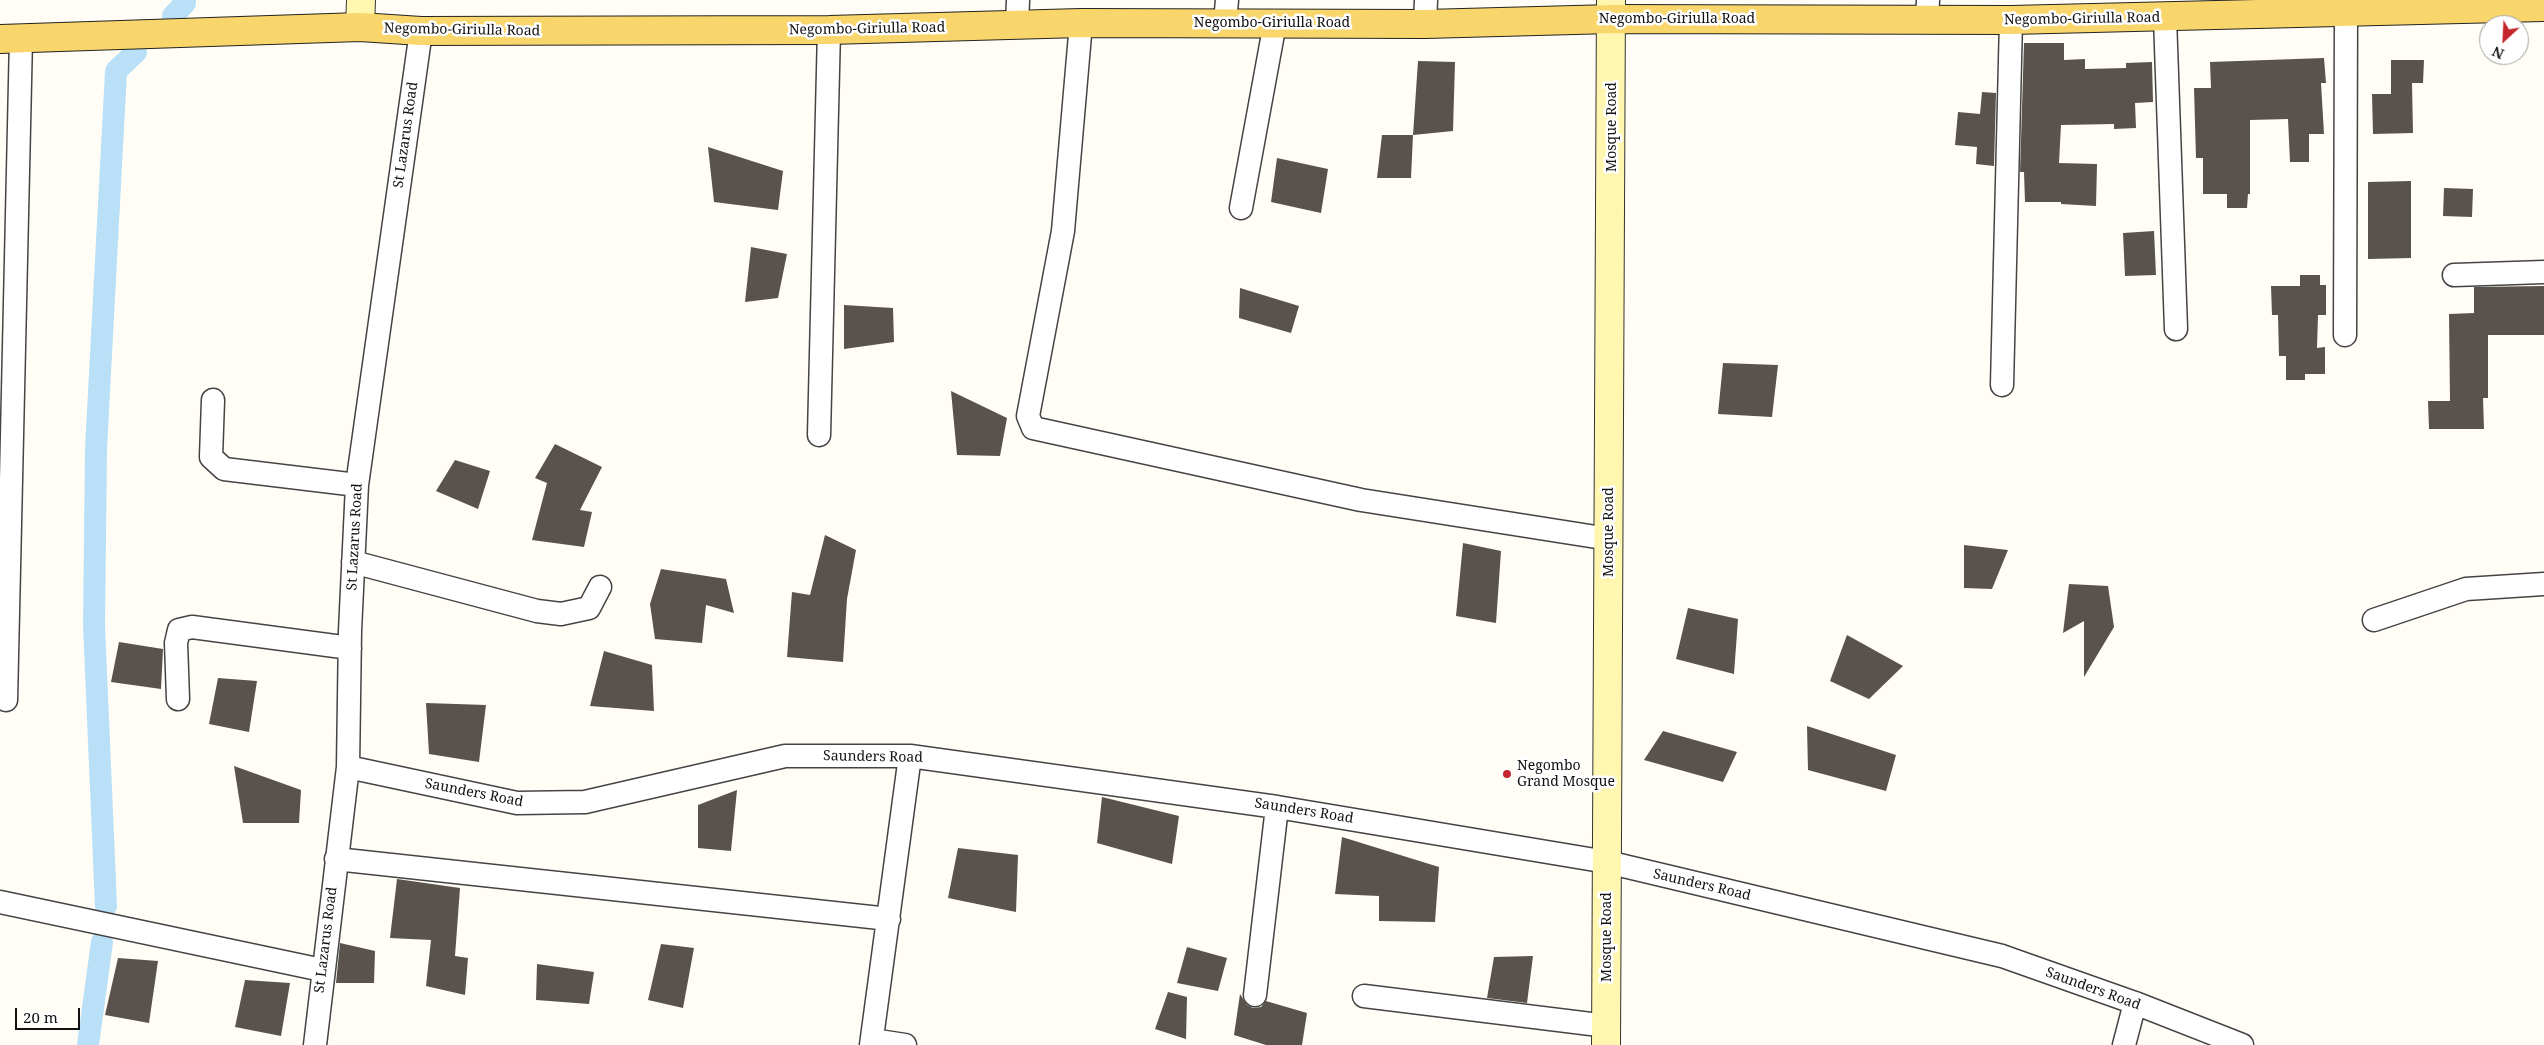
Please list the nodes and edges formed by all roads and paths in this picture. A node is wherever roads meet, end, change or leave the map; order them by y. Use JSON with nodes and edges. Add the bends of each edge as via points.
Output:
{"nodes":[{"id":1,"x":361,"y":0,"type":"edge"},
{"id":2,"x":2544,"y":7,"type":"edge"},
{"id":3,"x":1611,"y":10,"type":"edge"},
{"id":4,"x":1928,"y":10,"type":"edge"},
{"id":5,"x":1226,"y":11,"type":"edge"},
{"id":6,"x":1426,"y":12,"type":"edge"},
{"id":7,"x":1018,"y":13,"type":"edge"},
{"id":8,"x":2346,"y":13,"type":"junction"},
{"id":9,"x":2165,"y":18,"type":"junction"},
{"id":10,"x":2011,"y":20,"type":"junction"},
{"id":11,"x":1081,"y":23,"type":"junction"},
{"id":12,"x":1275,"y":23,"type":"junction"},
{"id":13,"x":360,"y":27,"type":"junction"},
{"id":14,"x":829,"y":30,"type":"junction"},
{"id":15,"x":421,"y":31,"type":"junction"},
{"id":16,"x":11,"y":39,"type":"edge"},
{"id":17,"x":1241,"y":208,"type":"dead end"},
{"id":18,"x":2544,"y":272,"type":"edge"},
{"id":19,"x":2454,"y":275,"type":"dead end"},
{"id":20,"x":2176,"y":329,"type":"dead end"},
{"id":21,"x":2345,"y":336,"type":"dead end"},
{"id":22,"x":2002,"y":385,"type":"dead end"},
{"id":23,"x":213,"y":400,"type":"dead end"},
{"id":24,"x":819,"y":435,"type":"dead end"},
{"id":25,"x":357,"y":486,"type":"junction"},
{"id":26,"x":1609,"y":539,"type":"junction"},
{"id":27,"x":353,"y":562,"type":"junction"},
{"id":28,"x":2544,"y":584,"type":"edge"},
{"id":29,"x":600,"y":587,"type":"dead end"},
{"id":30,"x":2374,"y":620,"type":"dead end"},
{"id":31,"x":350,"y":648,"type":"junction"},
{"id":32,"x":178,"y":699,"type":"dead end"},
{"id":33,"x":6,"y":700,"type":"dead end"},
{"id":34,"x":910,"y":756,"type":"junction"},
{"id":35,"x":348,"y":767,"type":"junction"},
{"id":36,"x":1278,"y":806,"type":"junction"},
{"id":37,"x":336,"y":859,"type":"junction"},
{"id":38,"x":1607,"y":862,"type":"junction"},
{"id":39,"x":0,"y":902,"type":"edge"},
{"id":40,"x":889,"y":919,"type":"junction"},
{"id":41,"x":322,"y":970,"type":"junction"},
{"id":42,"x":1255,"y":996,"type":"dead end"},
{"id":43,"x":1364,"y":996,"type":"dead end"},
{"id":44,"x":2135,"y":1003,"type":"junction"},
{"id":45,"x":1606,"y":1035,"type":"edge"},
{"id":46,"x":872,"y":1043,"type":"edge"},
{"id":47,"x":315,"y":1045,"type":"edge"},
{"id":48,"x":904,"y":1045,"type":"edge"},
{"id":49,"x":2124,"y":1045,"type":"edge"},
{"id":50,"x":2242,"y":1045,"type":"edge"}],
"edges":[{"from":1,"to":13,"type":"street"},
{"from":2,"to":8,"type":"main road","name":"Negombo-Giriulla Road"},
{"from":3,"to":4,"type":"main road","name":"Negombo-Giriulla Road"},
{"from":3,"to":6,"type":"main road","name":"Negombo-Giriulla Road"},
{"from":3,"to":26,"type":"street","name":"Mosque Road"},
{"from":4,"to":10,"type":"main road","name":"Negombo-Giriulla Road"},
{"from":5,"to":11,"type":"main road","name":"Negombo-Giriulla Road"},
{"from":5,"to":12,"type":"main road","name":"Negombo-Giriulla Road"},
{"from":6,"to":12,"type":"main road","name":"Negombo-Giriulla Road"},
{"from":7,"to":11,"type":"main road","name":"Negombo-Giriulla Road"},
{"from":7,"to":14,"type":"main road","name":"Negombo-Giriulla Road"},
{"from":8,"to":9,"type":"main road","name":"Negombo-Giriulla Road"},
{"from":8,"to":21,"type":"street"},
{"from":9,"to":10,"type":"main road","name":"Negombo-Giriulla Road"},
{"from":9,"to":20,"type":"street"},
{"from":10,"to":22,"type":"street"},
{"from":11,"to":26,"type":"street","via":[[1063,230],[1028,416],[1033,428],[1361,500]]},
{"from":12,"to":17,"type":"street"},
{"from":13,"to":15,"type":"main road","name":"Negombo-Giriulla Road"},
{"from":13,"to":16,"type":"main road","name":"Negombo-Giriulla Road"},
{"from":14,"to":15,"type":"main road","name":"Negombo-Giriulla Road"},
{"from":14,"to":24,"type":"street"},
{"from":15,"to":25,"type":"street","name":"St Lazarus Road"},
{"from":16,"to":33,"type":"street"},
{"from":18,"to":19,"type":"street"},
{"from":23,"to":25,"type":"street","via":[[211,457],[224,469]]},
{"from":25,"to":27,"type":"street","name":"St Lazarus Road"},
{"from":26,"to":38,"type":"street","name":"Mosque Road"},
{"from":27,"to":29,"type":"street","via":[[537,611],[561,614],[589,608]]},
{"from":27,"to":31,"type":"street","name":"St Lazarus Road"},
{"from":28,"to":30,"type":"street","via":[[2466,589]]},
{"from":31,"to":32,"type":"street","via":[[192,627],[180,630],[176,643]]},
{"from":31,"to":35,"type":"street","name":"St Lazarus Road"},
{"from":34,"to":35,"type":"street","name":"Saunders Road","via":[[785,756],[585,802],[517,803]]},
{"from":34,"to":36,"type":"street","name":"Saunders Road"},
{"from":34,"to":40,"type":"street"},
{"from":35,"to":37,"type":"street","name":"St Lazarus Road"},
{"from":36,"to":38,"type":"street","name":"Saunders Road"},
{"from":36,"to":42,"type":"street"},
{"from":37,"to":40,"type":"street"},
{"from":37,"to":41,"type":"street","name":"St Lazarus Road"},
{"from":38,"to":44,"type":"street","name":"Saunders Road","via":[[2002,956]]},
{"from":38,"to":45,"type":"street","name":"Mosque Road"},
{"from":39,"to":41,"type":"street"},
{"from":40,"to":46,"type":"street"},
{"from":41,"to":47,"type":"street","name":"St Lazarus Road"},
{"from":43,"to":45,"type":"street"},
{"from":44,"to":49,"type":"street"},
{"from":44,"to":50,"type":"street","name":"Saunders Road"},
{"from":46,"to":48,"type":"street"}]}
